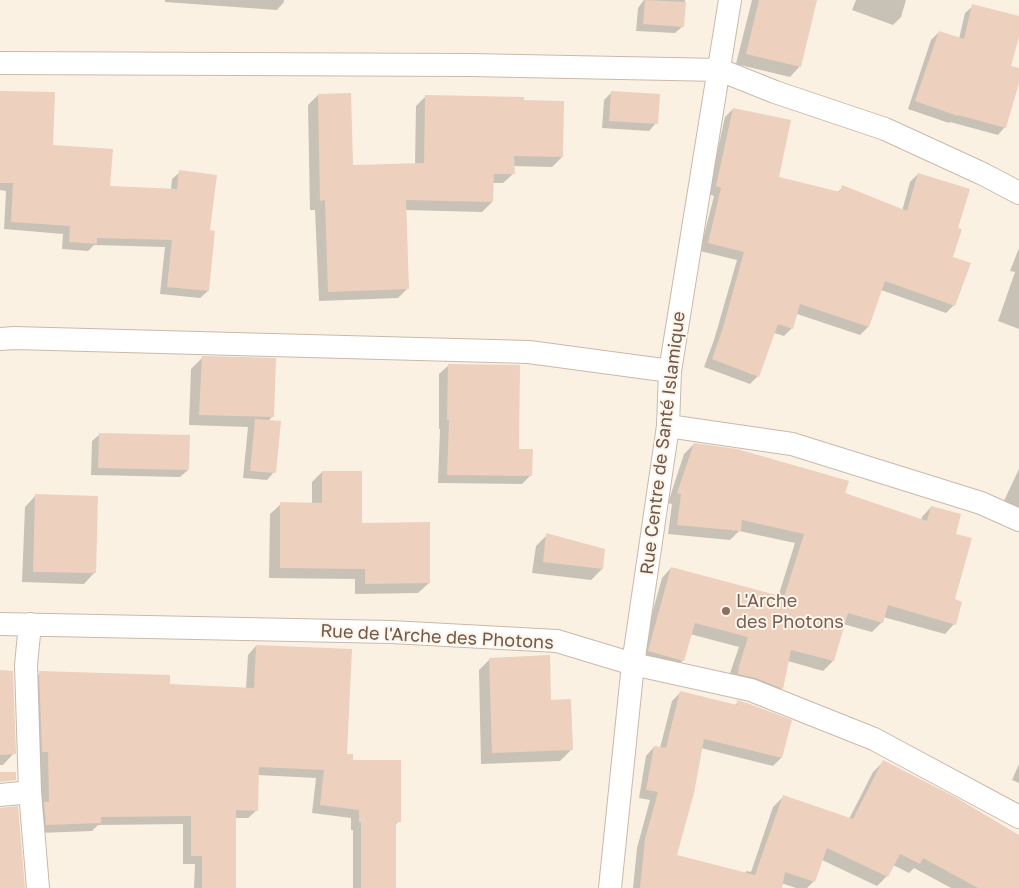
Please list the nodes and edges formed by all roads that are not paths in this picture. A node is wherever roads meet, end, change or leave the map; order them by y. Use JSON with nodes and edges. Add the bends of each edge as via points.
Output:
{"nodes":[{"id":1,"x":730,"y":0,"type":"edge"},
{"id":2,"x":0,"y":63,"type":"edge"},
{"id":3,"x":720,"y":70,"type":"junction"},
{"id":4,"x":1019,"y":193,"type":"edge"},
{"id":5,"x":0,"y":339,"type":"edge"},
{"id":6,"x":670,"y":371,"type":"junction"},
{"id":7,"x":668,"y":426,"type":"junction"},
{"id":8,"x":1019,"y":520,"type":"edge"},
{"id":9,"x":0,"y":624,"type":"edge"},
{"id":10,"x":30,"y":624,"type":"junction"},
{"id":11,"x":634,"y":664,"type":"junction"},
{"id":12,"x":30,"y":792,"type":"junction"},
{"id":13,"x":0,"y":795,"type":"edge"},
{"id":14,"x":1019,"y":817,"type":"edge"},
{"id":15,"x":38,"y":888,"type":"edge"},
{"id":16,"x":610,"y":888,"type":"edge"}],
"edges":[{"from":1,"to":3,"type":"street","name":"Rue Centre de Santé Islamique"},
{"from":2,"to":3,"type":"street","via":[[470,65]]},
{"from":3,"to":4,"type":"street","via":[[885,129]]},
{"from":3,"to":6,"type":"street","name":"Rue Centre de Santé Islamique"},
{"from":5,"to":6,"type":"street","via":[[529,352]]},
{"from":6,"to":7,"type":"street","name":"Rue Centre de Santé Islamique"},
{"from":7,"to":8,"type":"street","via":[[792,444],[981,503]]},
{"from":7,"to":11,"type":"street","name":"Rue Centre de Santé Islamique"},
{"from":9,"to":10,"type":"street","name":"Rue de l'Arche des Photons"},
{"from":10,"to":11,"type":"street","name":"Rue de l'Arche des Photons","via":[[391,632],[557,641]]},
{"from":10,"to":12,"type":"street","via":[[26,665]]},
{"from":11,"to":14,"type":"street","name":"Rue de l'Arche des Photons","via":[[751,690],[874,739]]},
{"from":11,"to":16,"type":"street","name":"Rue Centre de Santé Islamique"},
{"from":12,"to":13,"type":"street"},
{"from":12,"to":15,"type":"street"}]}
